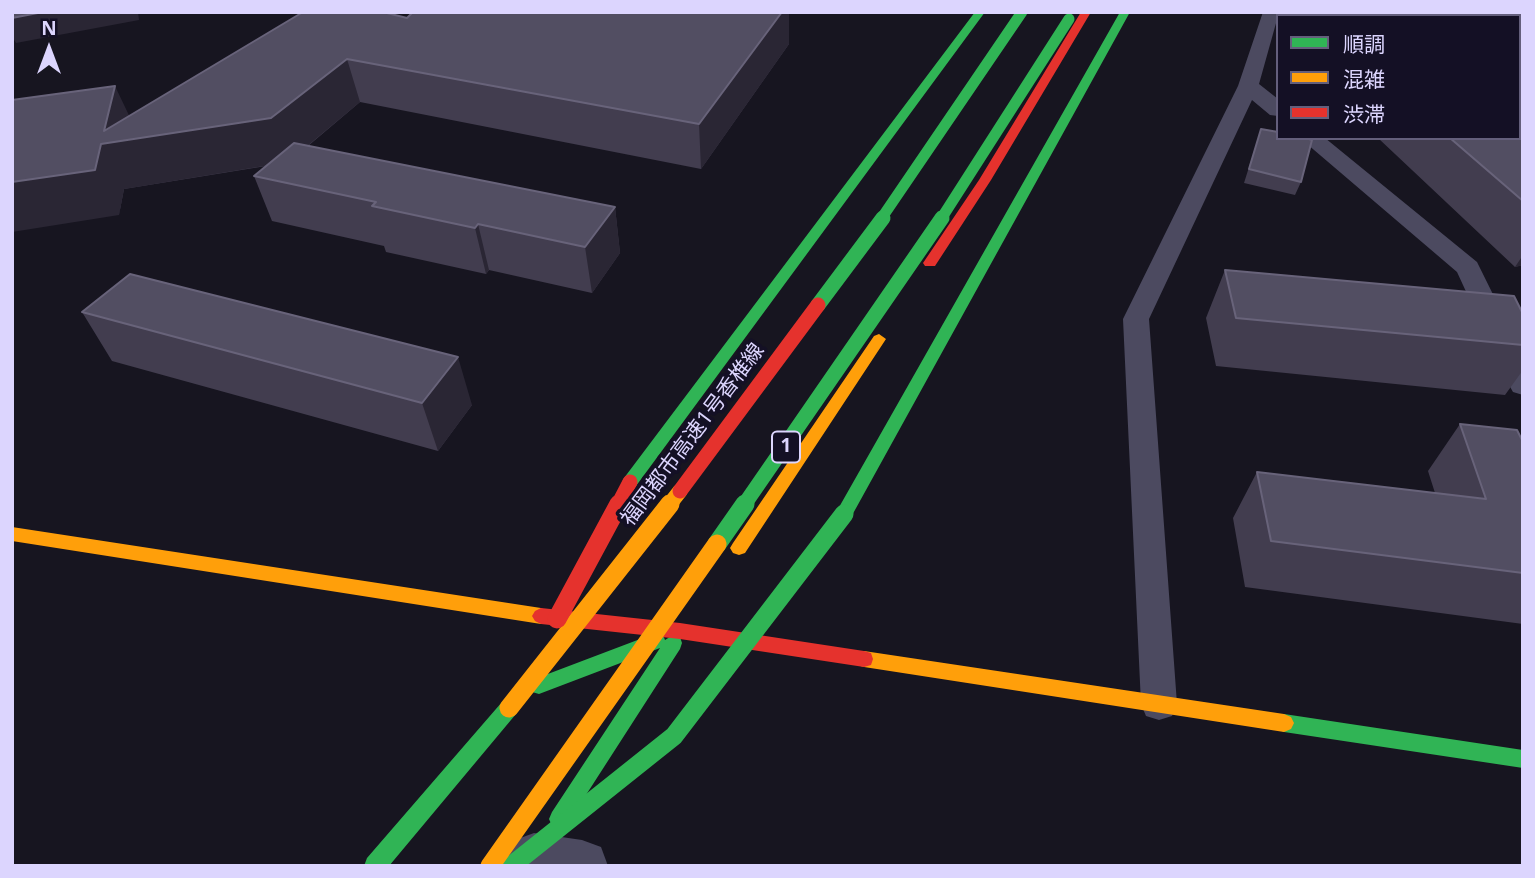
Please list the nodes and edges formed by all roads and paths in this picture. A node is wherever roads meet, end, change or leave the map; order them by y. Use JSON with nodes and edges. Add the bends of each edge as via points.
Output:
{"nodes":[{"id":1,"x":980,"y":12,"type":"edge"},
{"id":2,"x":1022,"y":12,"type":"edge"},
{"id":3,"x":1031,"y":12,"type":"edge"},
{"id":4,"x":1073,"y":12,"type":"edge"},
{"id":5,"x":1086,"y":12,"type":"edge"},
{"id":6,"x":1125,"y":12,"type":"edge"},
{"id":7,"x":1272,"y":12,"type":"edge"},
{"id":8,"x":1248,"y":86,"type":"junction"},
{"id":9,"x":1276,"y":108,"type":"edge"},
{"id":10,"x":1313,"y":140,"type":"edge"},
{"id":11,"x":1523,"y":385,"type":"edge"},
{"id":12,"x":12,"y":534,"type":"edge"},
{"id":13,"x":729,"y":564,"type":"dead end"},
{"id":14,"x":709,"y":578,"type":"dead end"},
{"id":15,"x":660,"y":596,"type":"dead end"},
{"id":16,"x":623,"y":610,"type":"dead end"},
{"id":17,"x":694,"y":612,"type":"dead end"},
{"id":18,"x":586,"y":623,"type":"junction"},
{"id":19,"x":680,"y":631,"type":"junction"},
{"id":20,"x":539,"y":686,"type":"junction"},
{"id":21,"x":1159,"y":704,"type":"junction"},
{"id":22,"x":509,"y":708,"type":"junction"},
{"id":23,"x":1523,"y":760,"type":"edge"},
{"id":24,"x":439,"y":816,"type":"dead end"},
{"id":25,"x":529,"y":864,"type":"edge"},
{"id":26,"x":375,"y":866,"type":"edge"}],
"edges":[{"from":1,"to":22,"type":"main road","bridge":true,"via":[[630,482]]},
{"from":2,"to":22,"type":"main road","name":"福岡都市高速1号香椎線","bridge":true,"via":[[889,209],[693,474]]},
{"from":3,"to":18,"type":"main road","via":[[917,175]]},
{"from":4,"to":25,"type":"main road","number":"1","bridge":true},
{"from":5,"to":13,"type":"main road","via":[[985,180]]},
{"from":6,"to":25,"type":"main road","bridge":true,"via":[[844,514],[674,736]]},
{"from":7,"to":8,"type":"lane"},
{"from":8,"to":9,"type":"lane"},
{"from":8,"to":21,"type":"lane","via":[[1136,319]]},
{"from":10,"to":11,"type":"lane","via":[[1468,268]]},
{"from":12,"to":18,"type":"main road"},
{"from":14,"to":15,"type":"main road"},
{"from":16,"to":18,"type":"main road"},
{"from":17,"to":19,"type":"main road"},
{"from":18,"to":19,"type":"main road"},
{"from":18,"to":20,"type":"main road"},
{"from":19,"to":20,"type":"main road"},
{"from":19,"to":21,"type":"main road"},
{"from":19,"to":25,"type":"main road"},
{"from":20,"to":24,"type":"main road"},
{"from":21,"to":23,"type":"main road"},
{"from":22,"to":26,"type":"main road","name":"福岡都市高速1号香椎線"}]}
